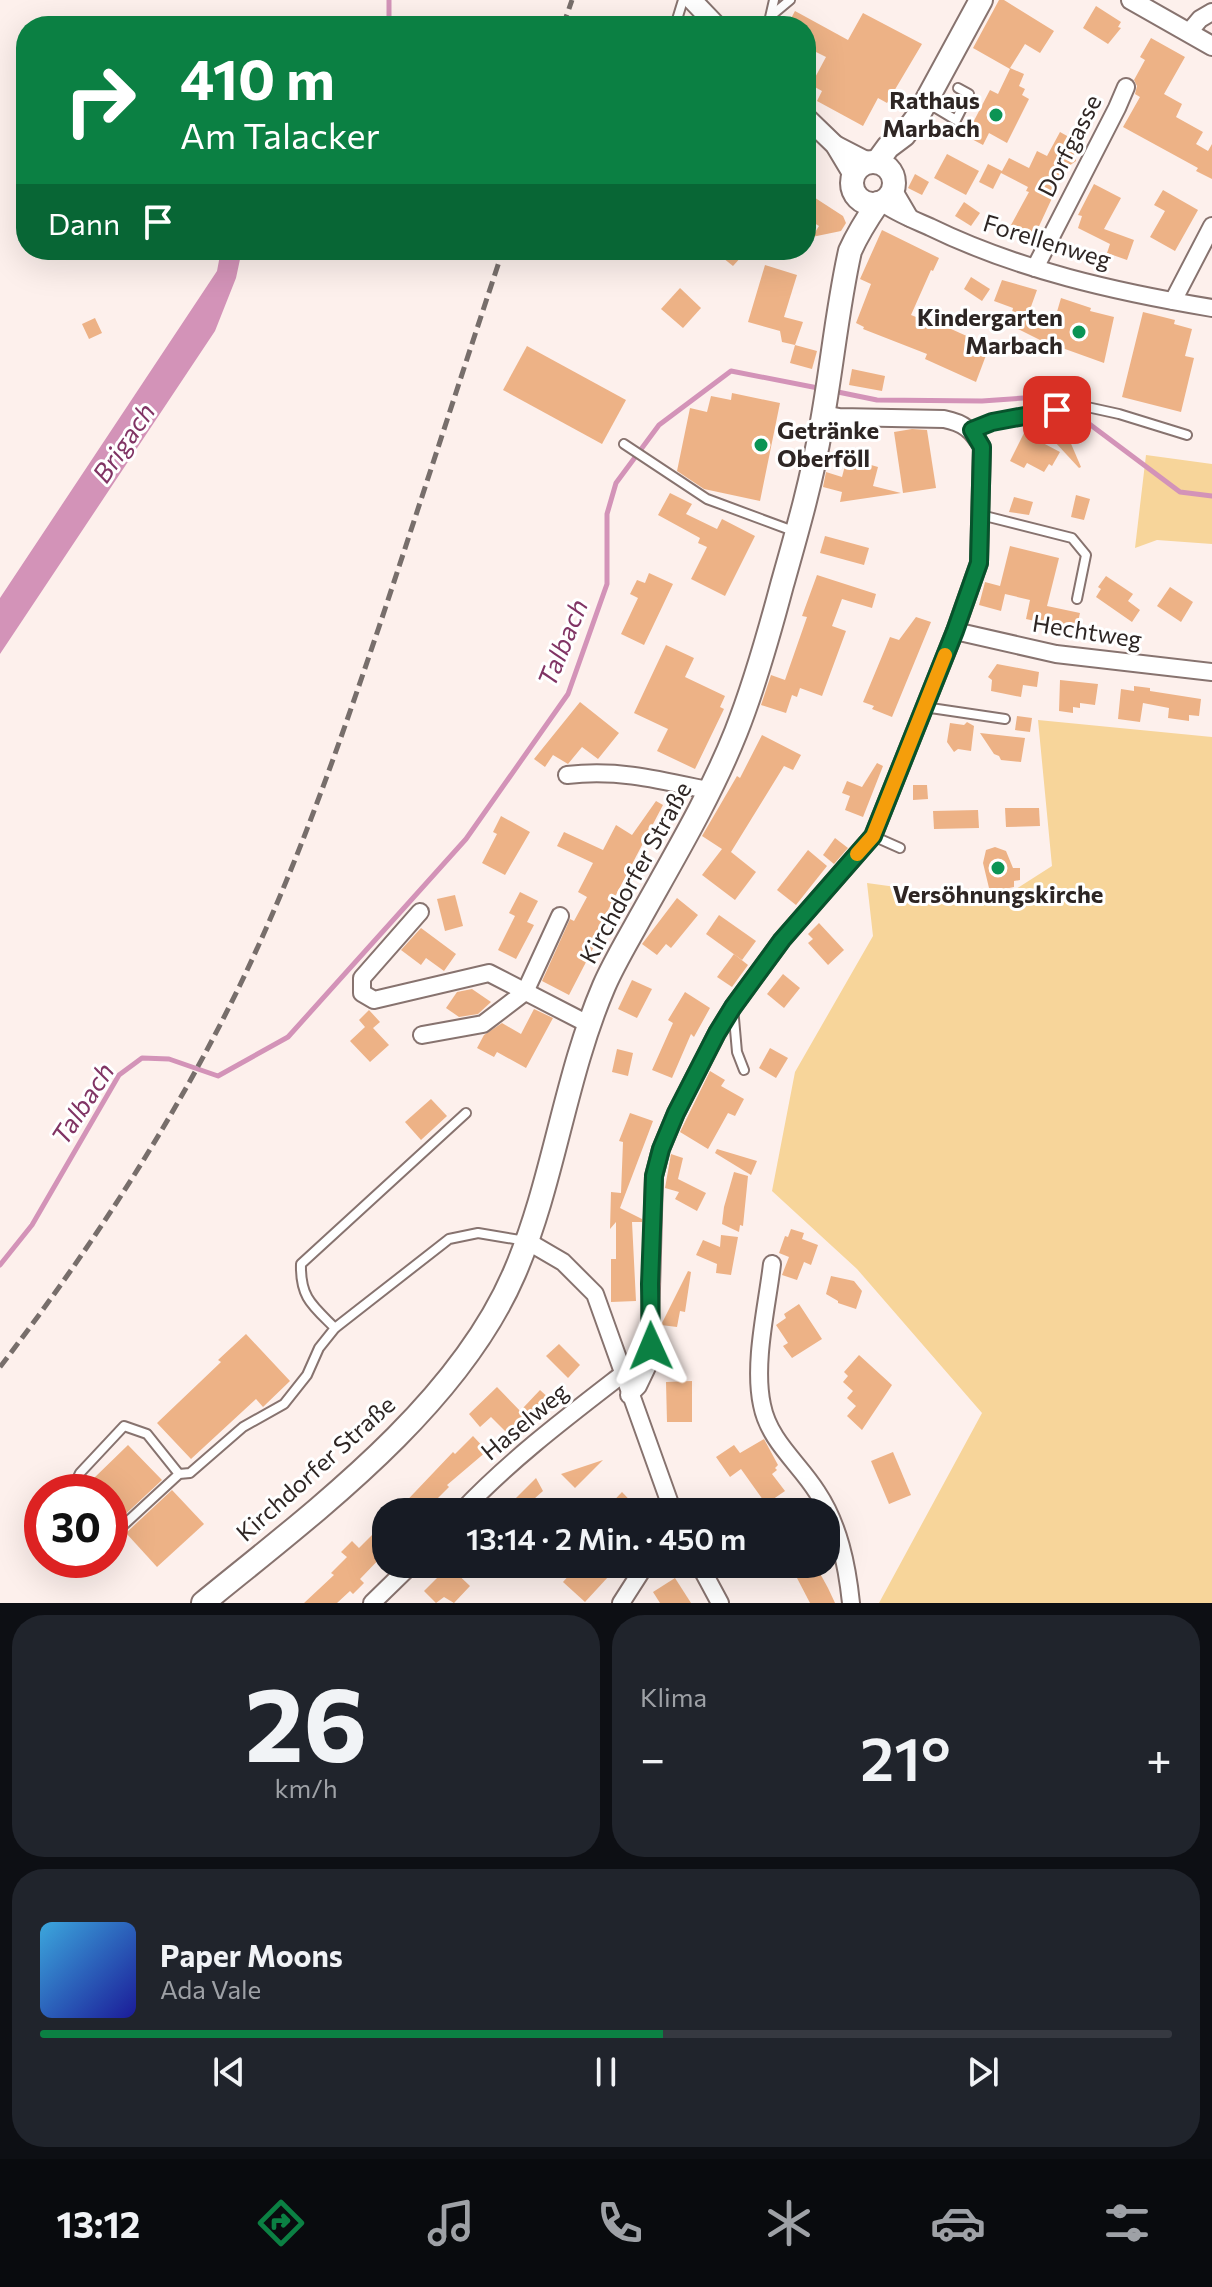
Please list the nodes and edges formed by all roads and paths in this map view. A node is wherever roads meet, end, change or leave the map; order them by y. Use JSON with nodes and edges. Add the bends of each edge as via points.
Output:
{"nodes":[{"id":1,"x":692,"y":0,"type":"edge"},
{"id":2,"x":774,"y":0,"type":"edge"},
{"id":3,"x":790,"y":0,"type":"edge"},
{"id":4,"x":1131,"y":0,"type":"edge"},
{"id":5,"x":978,"y":1,"type":"edge"},
{"id":6,"x":1212,"y":12,"type":"edge"},
{"id":7,"x":772,"y":15,"type":"joint"},
{"id":8,"x":707,"y":16,"type":"edge"},
{"id":9,"x":1189,"y":32,"type":"junction"},
{"id":10,"x":1212,"y":46,"type":"edge"},
{"id":11,"x":1126,"y":87,"type":"dead end"},
{"id":12,"x":958,"y":88,"type":"dead end"},
{"id":13,"x":925,"y":102,"type":"junction"},
{"id":14,"x":951,"y":117,"type":"junction"},
{"id":15,"x":945,"y":126,"type":"dead end"},
{"id":16,"x":816,"y":127,"type":"edge"},
{"id":17,"x":875,"y":183,"type":"junction"},
{"id":18,"x":1212,"y":226,"type":"edge"},
{"id":19,"x":1035,"y":268,"type":"junction"},
{"id":20,"x":1173,"y":301,"type":"junction"},
{"id":21,"x":1212,"y":308,"type":"edge"},
{"id":22,"x":827,"y":396,"type":"junction"},
{"id":23,"x":972,"y":430,"type":"junction"},
{"id":24,"x":1187,"y":435,"type":"dead end"},
{"id":25,"x":626,"y":446,"type":"dead end"},
{"id":26,"x":981,"y":515,"type":"junction"},
{"id":27,"x":797,"y":532,"type":"junction"},
{"id":28,"x":1077,"y":599,"type":"dead end"},
{"id":29,"x":955,"y":631,"type":"junction"},
{"id":30,"x":1212,"y":672,"type":"edge"},
{"id":31,"x":923,"y":706,"type":"junction"},
{"id":32,"x":1005,"y":719,"type":"dead end"},
{"id":33,"x":567,"y":775,"type":"dead end"},
{"id":34,"x":711,"y":791,"type":"junction"},
{"id":35,"x":873,"y":836,"type":"junction"},
{"id":36,"x":900,"y":848,"type":"dead end"},
{"id":37,"x":420,"y":912,"type":"dead end"},
{"id":38,"x":560,"y":916,"type":"dead end"},
{"id":39,"x":525,"y":992,"type":"junction"},
{"id":40,"x":733,"y":1007,"type":"junction"},
{"id":41,"x":588,"y":1024,"type":"junction"},
{"id":42,"x":422,"y":1035,"type":"dead end"},
{"id":43,"x":744,"y":1070,"type":"dead end"},
{"id":44,"x":466,"y":1113,"type":"dead end"},
{"id":45,"x":527,"y":1241,"type":"junction"},
{"id":46,"x":772,"y":1264,"type":"dead end"},
{"id":47,"x":335,"y":1328,"type":"junction"},
{"id":48,"x":624,"y":1373,"type":"junction"},
{"id":49,"x":629,"y":1395,"type":"junction"},
{"id":50,"x":80,"y":1474,"type":"edge"},
{"id":51,"x":179,"y":1474,"type":"junction"},
{"id":52,"x":474,"y":1498,"type":"edge"},
{"id":53,"x":668,"y":1498,"type":"edge"},
{"id":54,"x":128,"y":1521,"type":"edge"},
{"id":55,"x":398,"y":1578,"type":"edge"},
{"id":56,"x":637,"y":1578,"type":"edge"},
{"id":57,"x":707,"y":1578,"type":"edge"},
{"id":58,"x":203,"y":1603,"type":"edge"},
{"id":59,"x":372,"y":1603,"type":"edge"},
{"id":60,"x":621,"y":1603,"type":"edge"},
{"id":61,"x":720,"y":1603,"type":"edge"},
{"id":62,"x":851,"y":1603,"type":"edge"}],
"edges":[{"from":1,"to":8,"type":"street"},
{"from":2,"to":7,"type":"lane"},
{"from":3,"to":7,"type":"lane"},
{"from":4,"to":9,"type":"street"},
{"from":5,"to":13,"type":"main road","name":"Kirchdorfer Straße"},
{"from":6,"to":9,"type":"street"},
{"from":9,"to":10,"type":"street"},
{"from":11,"to":19,"type":"street","name":"Dorfgasse"},
{"from":12,"to":14,"type":"lane","via":[[969,94],[956,120]]},
{"from":13,"to":14,"type":"lane"},
{"from":13,"to":17,"type":"main road","name":"Kirchdorfer Straße","via":[[904,135],[900,156]]},
{"from":14,"to":15,"type":"lane"},
{"from":16,"to":17,"type":"street"},
{"from":17,"to":19,"type":"street","name":"Forellenweg","via":[[899,215]]},
{"from":17,"to":22,"type":"main road","name":"Kirchdorfer Straße","via":[[845,273]]},
{"from":18,"to":20,"type":"street"},
{"from":19,"to":20,"type":"street","name":"Forellenweg"},
{"from":20,"to":21,"type":"street","name":"Forellenweg"},
{"from":22,"to":23,"type":"street","via":[[839,417],[944,419]]},
{"from":22,"to":27,"type":"main road","name":"Kirchdorfer Straße"},
{"from":23,"to":24,"type":"lane","via":[[1078,405]]},
{"from":23,"to":26,"type":"street","via":[[982,447]]},
{"from":25,"to":27,"type":"lane","via":[[707,499]]},
{"from":26,"to":28,"type":"lane","via":[[1072,538],[1086,555]]},
{"from":26,"to":29,"type":"street","via":[[979,563]]},
{"from":27,"to":34,"type":"main road","name":"Kirchdorfer Straße","via":[[761,660]]},
{"from":29,"to":30,"type":"street","name":"Hechtweg","via":[[1056,654]]},
{"from":29,"to":31,"type":"street"},
{"from":31,"to":32,"type":"lane"},
{"from":31,"to":35,"type":"street"},
{"from":33,"to":34,"type":"street","via":[[640,775]]},
{"from":34,"to":41,"type":"main road","name":"Kirchdorfer Straße","via":[[606,979]]},
{"from":35,"to":36,"type":"lane"},
{"from":35,"to":40,"type":"street","via":[[782,940]]},
{"from":37,"to":39,"type":"street","via":[[362,978],[362,993],[374,1000],[489,973]]},
{"from":38,"to":39,"type":"street"},
{"from":39,"to":41,"type":"street"},
{"from":39,"to":42,"type":"street","via":[[483,1024]]},
{"from":40,"to":43,"type":"lane"},
{"from":40,"to":49,"type":"street","via":[[661,1149],[654,1176],[649,1363]]},
{"from":41,"to":45,"type":"main road","name":"Kirchdorfer Straße"},
{"from":44,"to":47,"type":"lane","via":[[301,1264],[309,1303]]},
{"from":45,"to":47,"type":"lane","via":[[478,1233],[449,1239]]},
{"from":45,"to":48,"type":"street","via":[[563,1262],[595,1294]]},
{"from":45,"to":58,"type":"main road","name":"Kirchdorfer Straße","via":[[479,1337],[407,1425],[330,1498]]},
{"from":46,"to":62,"type":"street","via":[[759,1377],[762,1407],[778,1444],[821,1499],[841,1544]]},
{"from":47,"to":51,"type":"lane","via":[[284,1404],[243,1427],[190,1473]]},
{"from":48,"to":49,"type":"street"},
{"from":48,"to":52,"type":"street","name":"Haselweg"},
{"from":49,"to":53,"type":"street"},
{"from":50,"to":51,"type":"lane","via":[[124,1426],[147,1434]]},
{"from":51,"to":54,"type":"lane"},
{"from":55,"to":59,"type":"street"},
{"from":56,"to":60,"type":"street"},
{"from":57,"to":61,"type":"street"}]}
